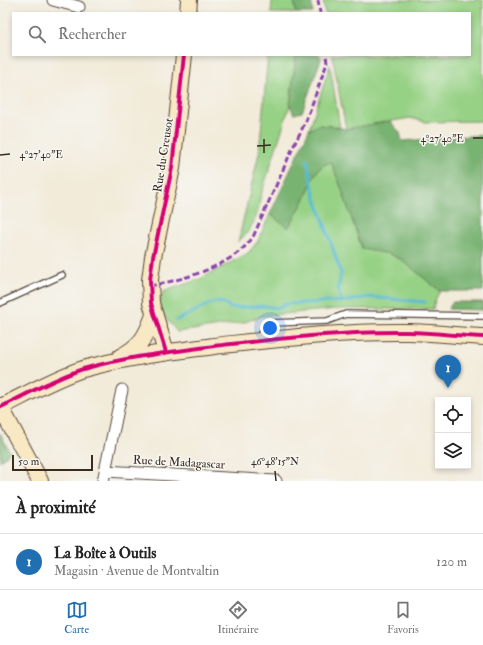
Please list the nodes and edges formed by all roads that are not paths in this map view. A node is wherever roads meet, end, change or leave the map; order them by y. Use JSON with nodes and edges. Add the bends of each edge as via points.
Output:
{"nodes":[{"id":1,"x":53,"y":0,"type":"edge"},
{"id":2,"x":189,"y":0,"type":"edge"},
{"id":3,"x":78,"y":7,"type":"edge"},
{"id":4,"x":188,"y":12,"type":"edge"},
{"id":5,"x":184,"y":56,"type":"edge"},
{"id":6,"x":62,"y":275,"type":"dead end"},
{"id":7,"x":0,"y":303,"type":"edge"},
{"id":8,"x":154,"y":315,"type":"junction"},
{"id":9,"x":483,"y":316,"type":"edge"},
{"id":10,"x":483,"y":337,"type":"edge"},
{"id":11,"x":255,"y":341,"type":"junction"},
{"id":12,"x":166,"y":352,"type":"junction"},
{"id":13,"x":111,"y":362,"type":"junction"},
{"id":14,"x":122,"y":390,"type":"dead end"},
{"id":15,"x":0,"y":406,"type":"edge"},
{"id":16,"x":104,"y":476,"type":"edge"},
{"id":17,"x":40,"y":481,"type":"edge"},
{"id":18,"x":276,"y":481,"type":"edge"}],
"edges":[{"from":1,"to":3,"type":"street"},
{"from":2,"to":4,"type":"street"},
{"from":5,"to":8,"type":"street","name":"Rue du Creusot","via":[[172,168],[151,270],[151,303]]},
{"from":6,"to":7,"type":"lane"},
{"from":8,"to":12,"type":"street","name":"Rue du Creusot"},
{"from":8,"to":13,"type":"street","via":[[143,341],[133,350]]},
{"from":9,"to":11,"type":"lane","via":[[346,314],[327,321],[270,323]]},
{"from":10,"to":11,"type":"street","via":[[408,332],[342,333]]},
{"from":11,"to":12,"type":"street"},
{"from":12,"to":13,"type":"street"},
{"from":13,"to":15,"type":"street","via":[[82,370]]},
{"from":14,"to":16,"type":"street"},
{"from":15,"to":17,"type":"street"},
{"from":16,"to":18,"type":"street","name":"Rue de Madagascar"}]}
